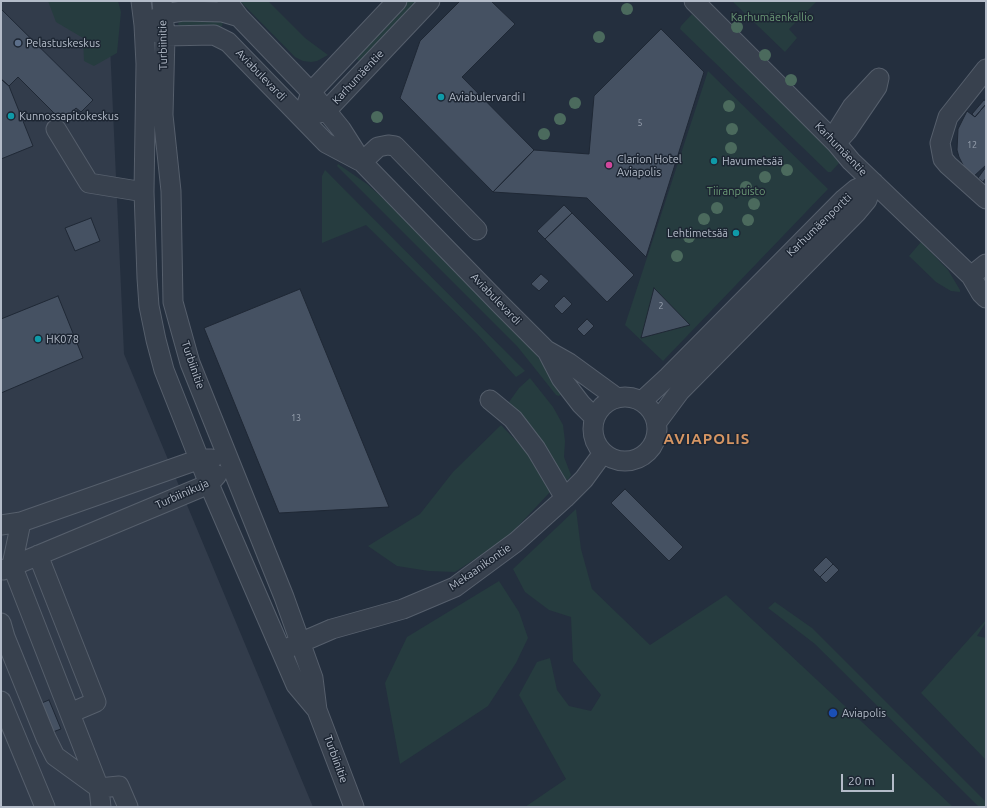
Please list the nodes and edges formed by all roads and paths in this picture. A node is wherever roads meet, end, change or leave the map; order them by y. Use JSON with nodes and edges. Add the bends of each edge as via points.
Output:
{"nodes":[{"id":1,"x":142,"y":1,"type":"edge"},
{"id":2,"x":227,"y":1,"type":"edge"},
{"id":3,"x":398,"y":1,"type":"edge"},
{"id":4,"x":430,"y":1,"type":"edge"},
{"id":5,"x":694,"y":1,"type":"edge"},
{"id":6,"x":162,"y":7,"type":"edge"},
{"id":7,"x":239,"y":17,"type":"junction"},
{"id":8,"x":144,"y":26,"type":"junction"},
{"id":9,"x":164,"y":36,"type":"junction"},
{"id":10,"x":986,"y":69,"type":"edge"},
{"id":11,"x":311,"y":92,"type":"junction"},
{"id":12,"x":326,"y":111,"type":"junction"},
{"id":13,"x":302,"y":118,"type":"junction"},
{"id":14,"x":56,"y":129,"type":"dead end"},
{"id":15,"x":362,"y":162,"type":"junction"},
{"id":16,"x":873,"y":182,"type":"junction"},
{"id":17,"x":144,"y":192,"type":"junction"},
{"id":18,"x":986,"y":199,"type":"edge"},
{"id":19,"x":477,"y":230,"type":"dead end"},
{"id":20,"x":986,"y":264,"type":"edge"},
{"id":21,"x":971,"y":276,"type":"junction"},
{"id":22,"x":986,"y":298,"type":"edge"},
{"id":23,"x":546,"y":350,"type":"junction"},
{"id":24,"x":617,"y":398,"type":"junction"},
{"id":25,"x":490,"y":400,"type":"dead end"},
{"id":26,"x":642,"y":402,"type":"junction"},
{"id":27,"x":595,"y":418,"type":"junction"},
{"id":28,"x":657,"y":422,"type":"junction"},
{"id":29,"x":603,"y":453,"type":"junction"},
{"id":30,"x":200,"y":459,"type":"junction"},
{"id":31,"x":229,"y":460,"type":"junction"},
{"id":32,"x":209,"y":484,"type":"junction"},
{"id":33,"x":565,"y":498,"type":"junction"},
{"id":34,"x":21,"y":522,"type":"junction"},
{"id":35,"x":1,"y":525,"type":"edge"},
{"id":36,"x":38,"y":555,"type":"junction"},
{"id":37,"x":7,"y":568,"type":"edge"},
{"id":38,"x":1,"y":582,"type":"edge"},
{"id":39,"x":1,"y":623,"type":"edge"},
{"id":40,"x":300,"y":643,"type":"junction"},
{"id":41,"x":282,"y":652,"type":"junction"},
{"id":42,"x":1,"y":701,"type":"edge"},
{"id":43,"x":317,"y":710,"type":"junction"},
{"id":44,"x":70,"y":713,"type":"junction"},
{"id":45,"x":99,"y":788,"type":"junction"},
{"id":46,"x":45,"y":807,"type":"edge"},
{"id":47,"x":101,"y":807,"type":"edge"},
{"id":48,"x":128,"y":807,"type":"edge"},
{"id":49,"x":354,"y":807,"type":"edge"}],
"edges":[{"from":1,"to":8,"type":"street"},
{"from":2,"to":7,"type":"street","name":"Aviabulevardi"},
{"from":3,"to":11,"type":"street"},
{"from":4,"to":12,"type":"street","name":"Karhumäentie"},
{"from":5,"to":16,"type":"street","name":"Karhumäentie"},
{"from":6,"to":7,"type":"street","via":[[183,11],[222,12]]},
{"from":6,"to":8,"type":"street"},
{"from":6,"to":9,"type":"street","name":"Turbiinitie"},
{"from":7,"to":11,"type":"street","name":"Aviabulevardi"},
{"from":8,"to":9,"type":"street","name":"Aviabulevardi"},
{"from":8,"to":17,"type":"street","name":"Turbiinitie"},
{"from":9,"to":13,"type":"street","name":"Aviabulevardi","via":[[214,35],[228,42]]},
{"from":9,"to":31,"type":"street","name":"Turbiinitie","via":[[163,115],[171,191],[174,302],[190,362]]},
{"from":10,"to":18,"type":"street","via":[[948,117],[940,143],[943,159]]},
{"from":11,"to":12,"type":"street","name":"Aviabulevardi"},
{"from":11,"to":13,"type":"street"},
{"from":12,"to":13,"type":"street","name":"Karhumäentie"},
{"from":12,"to":15,"type":"street","name":"Aviabulevardi"},
{"from":13,"to":15,"type":"street","name":"Aviabulevardi","via":[[326,143]]},
{"from":14,"to":17,"type":"street","via":[[89,183]]},
{"from":15,"to":19,"type":"street","via":[[378,147],[395,146]]},
{"from":15,"to":23,"type":"street","name":"Aviabulevardi"},
{"from":16,"to":21,"type":"street","name":"Karhumäentie"},
{"from":16,"to":26,"type":"street","name":"Karhumäenportti","via":[[856,189],[844,199]]},
{"from":16,"to":28,"type":"street","name":"Karhumäenportti","via":[[867,200],[857,212],[680,391]]},
{"from":17,"to":30,"type":"street","name":"Turbiinitie","via":[[149,306],[164,370]]},
{"from":20,"to":21,"type":"street"},
{"from":21,"to":22,"type":"street","name":"Karhumäentie"},
{"from":23,"to":24,"type":"street","name":"Aviabulevardi"},
{"from":23,"to":27,"type":"street","name":"Aviabulevardi","via":[[561,378]]},
{"from":24,"to":26,"type":"street","via":[[630,397]]},
{"from":24,"to":27,"type":"street","via":[[600,409]]},
{"from":25,"to":33,"type":"street","via":[[513,419],[536,449]]},
{"from":26,"to":28,"type":"street","via":[[649,407]]},
{"from":27,"to":29,"type":"street","via":[[593,433]]},
{"from":28,"to":29,"type":"street","via":[[658,434],[654,445],[636,460],[618,461]]},
{"from":29,"to":33,"type":"street","name":"Mekaanikontie","via":[[584,479]]},
{"from":30,"to":31,"type":"street"},
{"from":30,"to":32,"type":"street","name":"Turbiinitie"},
{"from":30,"to":34,"type":"street"},
{"from":31,"to":32,"type":"street","name":"Turbiinikuja"},
{"from":31,"to":40,"type":"street","name":"Turbiinitie"},
{"from":32,"to":36,"type":"street","name":"Turbiinikuja"},
{"from":32,"to":41,"type":"street","name":"Turbiinitie"},
{"from":33,"to":40,"type":"street","name":"Mekaanikontie","via":[[516,542],[455,587],[403,609],[332,629]]},
{"from":34,"to":35,"type":"street"},
{"from":34,"to":37,"type":"street"},
{"from":36,"to":37,"type":"street","name":"Turbiinikuja"},
{"from":36,"to":44,"type":"street","via":[[96,702]]},
{"from":37,"to":38,"type":"street"},
{"from":37,"to":44,"type":"street"},
{"from":39,"to":45,"type":"street","via":[[55,756]]},
{"from":40,"to":41,"type":"street","name":"Mekaanikontie"},
{"from":40,"to":43,"type":"street","name":"Turbiinitie","via":[[313,678]]},
{"from":41,"to":43,"type":"street","name":"Turbiinitie","via":[[296,685]]},
{"from":42,"to":46,"type":"street"},
{"from":43,"to":49,"type":"street","name":"Turbiinitie"},
{"from":44,"to":45,"type":"street"},
{"from":45,"to":47,"type":"street"},
{"from":45,"to":48,"type":"street","via":[[119,786]]}]}
